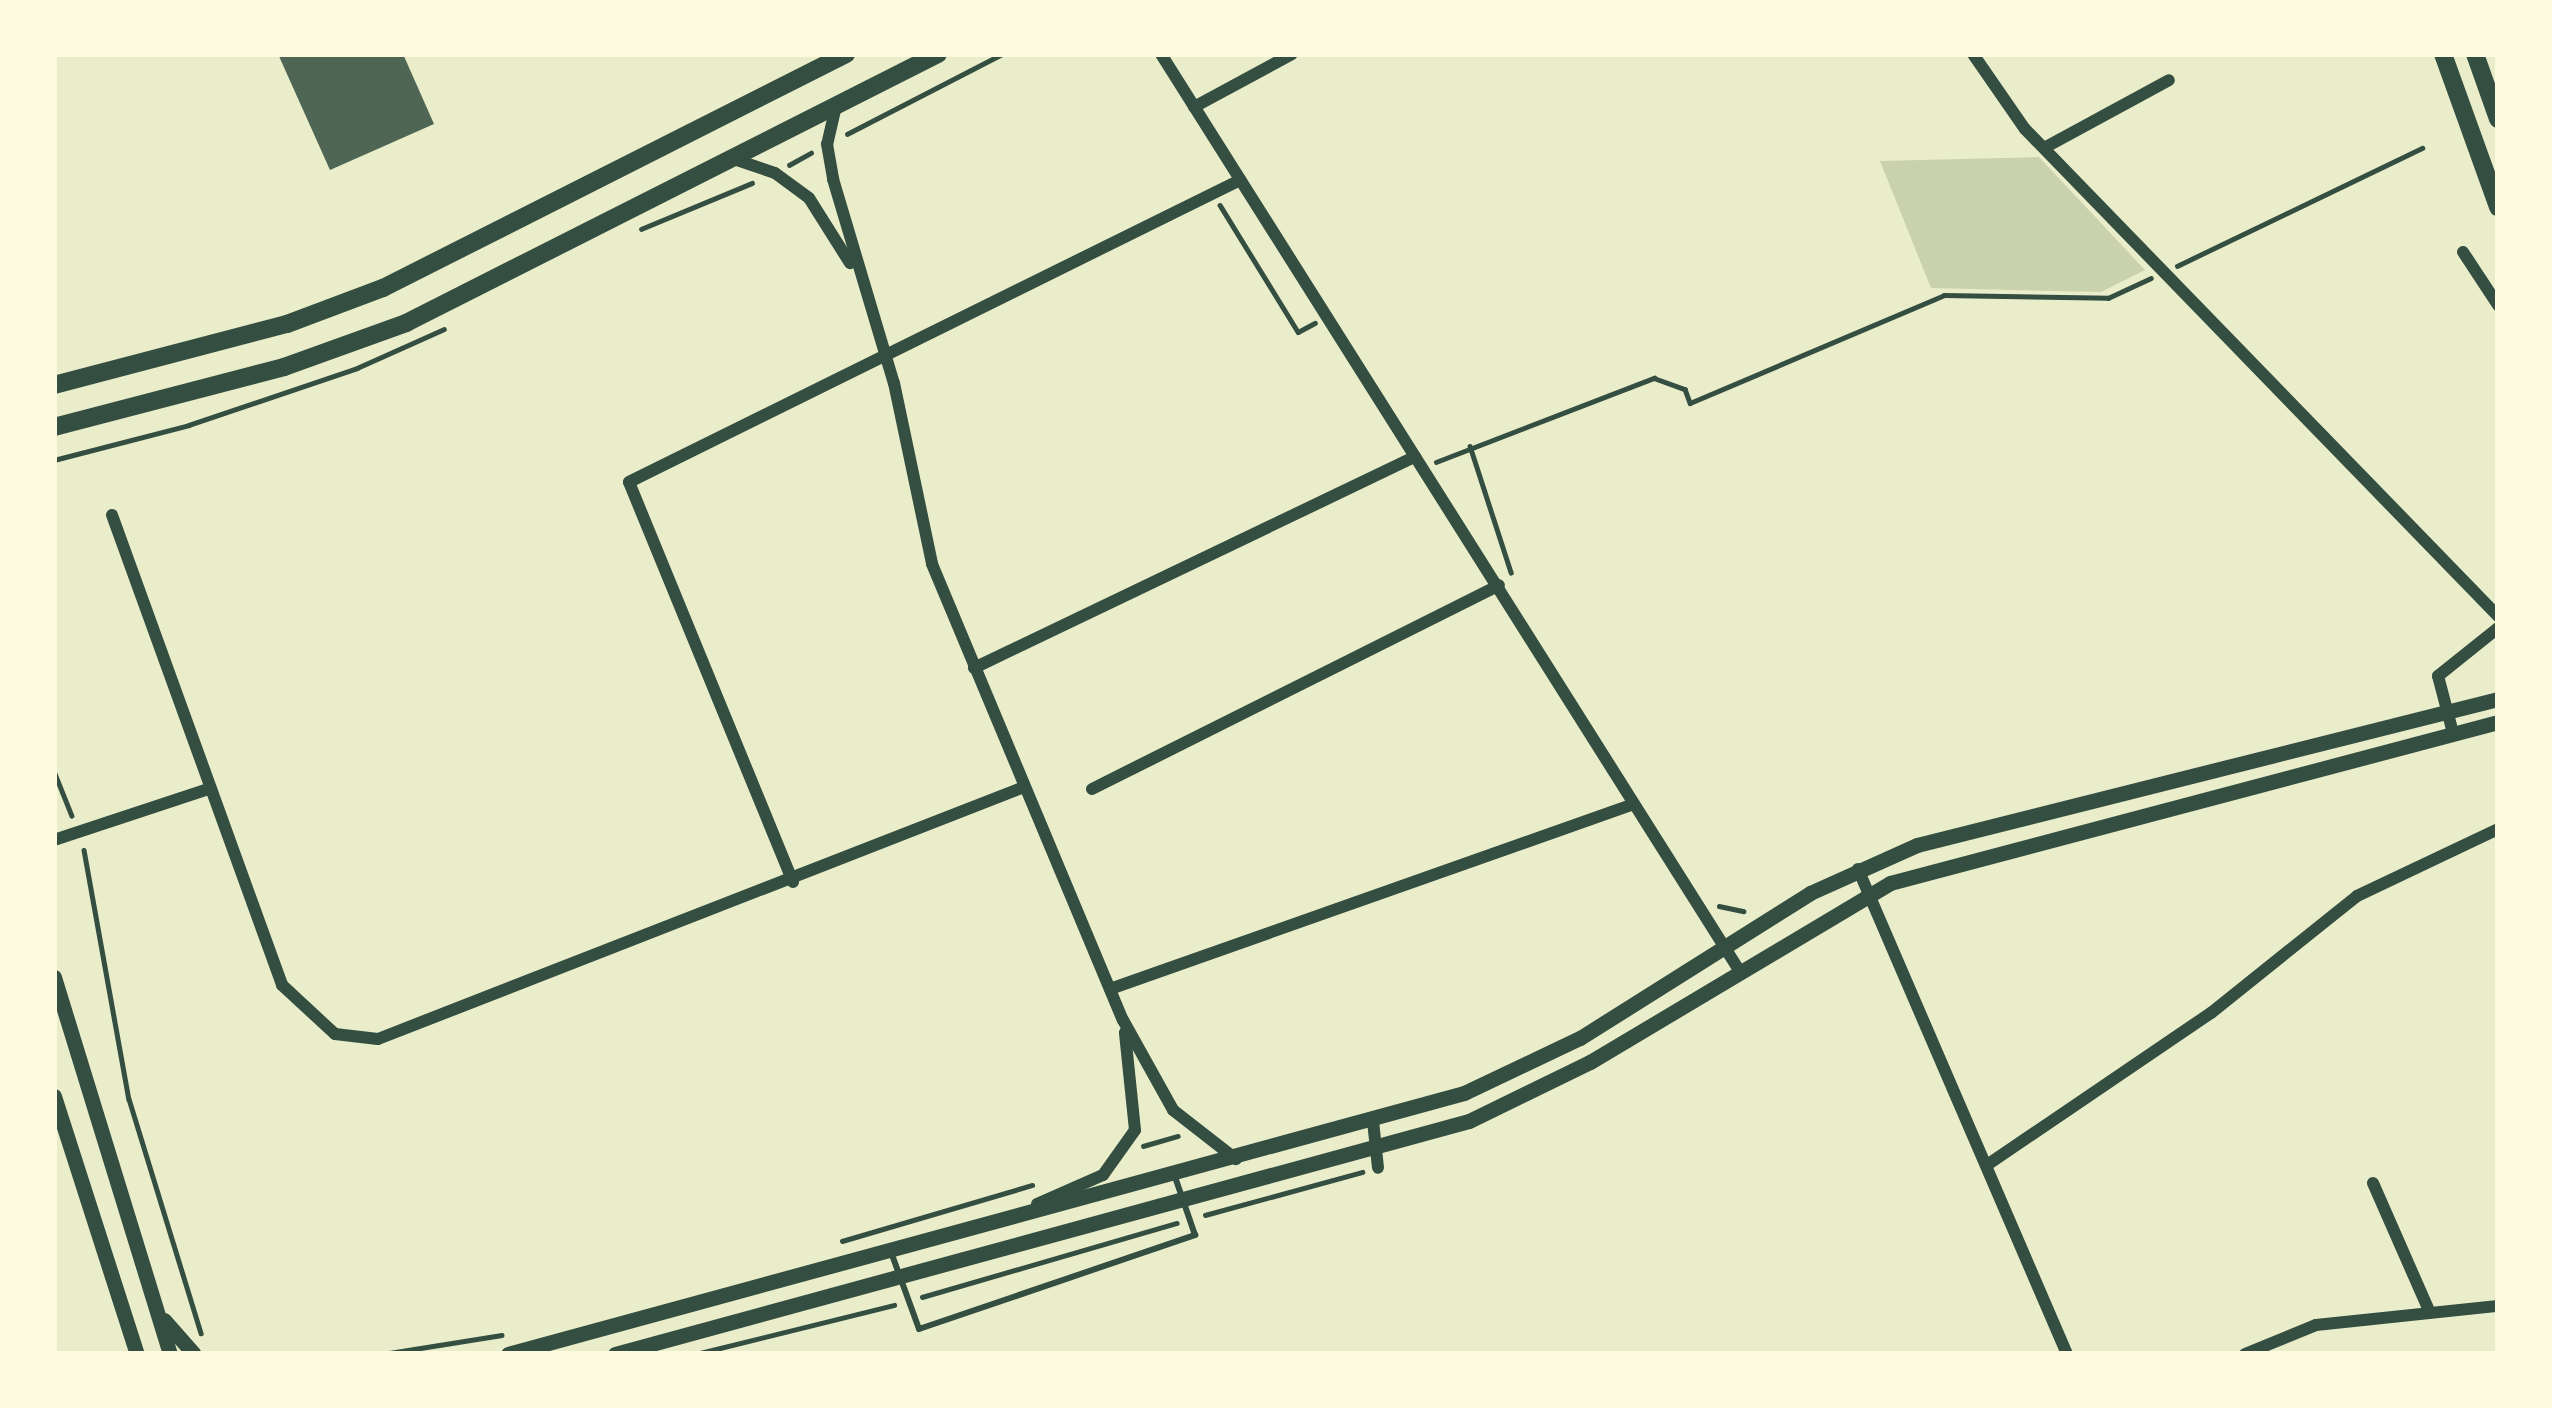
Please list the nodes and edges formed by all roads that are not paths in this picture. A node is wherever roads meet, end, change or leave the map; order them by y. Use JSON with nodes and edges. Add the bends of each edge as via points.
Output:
{"nodes":[{"id":1,"x":845,"y":54,"type":"edge"},
{"id":2,"x":938,"y":54,"type":"edge"},
{"id":3,"x":1161,"y":54,"type":"edge"},
{"id":4,"x":1292,"y":54,"type":"edge"},
{"id":5,"x":1972,"y":54,"type":"edge"},
{"id":6,"x":2443,"y":54,"type":"edge"},
{"id":7,"x":2475,"y":54,"type":"edge"},
{"id":8,"x":2169,"y":80,"type":"dead end"},
{"id":9,"x":836,"y":106,"type":"junction"},
{"id":10,"x":1194,"y":107,"type":"junction"},
{"id":11,"x":2498,"y":119,"type":"edge"},
{"id":12,"x":2044,"y":148,"type":"junction"},
{"id":13,"x":730,"y":158,"type":"junction"},
{"id":14,"x":1240,"y":180,"type":"junction"},
{"id":15,"x":2498,"y":206,"type":"edge"},
{"id":16,"x":2463,"y":252,"type":"dead end"},
{"id":17,"x":856,"y":273,"type":"junction"},
{"id":18,"x":2498,"y":305,"type":"edge"},
{"id":19,"x":887,"y":357,"type":"junction"},
{"id":20,"x":54,"y":385,"type":"edge"},
{"id":21,"x":54,"y":428,"type":"edge"},
{"id":22,"x":1419,"y":463,"type":"junction"},
{"id":23,"x":112,"y":515,"type":"dead end"},
{"id":24,"x":1498,"y":585,"type":"junction"},
{"id":25,"x":2498,"y":616,"type":"edge"},
{"id":26,"x":2498,"y":628,"type":"edge"},
{"id":27,"x":974,"y":668,"type":"junction"},
{"id":28,"x":2498,"y":699,"type":"edge"},
{"id":29,"x":2446,"y":712,"type":"junction"},
{"id":30,"x":2498,"y":722,"type":"edge"},
{"id":31,"x":2453,"y":733,"type":"junction"},
{"id":32,"x":1024,"y":787,"type":"junction"},
{"id":33,"x":211,"y":788,"type":"junction"},
{"id":34,"x":1092,"y":789,"type":"dead end"},
{"id":35,"x":1631,"y":805,"type":"junction"},
{"id":36,"x":2498,"y":829,"type":"edge"},
{"id":37,"x":54,"y":840,"type":"edge"},
{"id":38,"x":1858,"y":869,"type":"junction"},
{"id":39,"x":793,"y":882,"type":"junction"},
{"id":40,"x":1868,"y":893,"type":"junction"},
{"id":41,"x":1725,"y":949,"type":"junction"},
{"id":42,"x":1739,"y":970,"type":"junction"},
{"id":43,"x":54,"y":977,"type":"edge"},
{"id":44,"x":1110,"y":989,"type":"junction"},
{"id":45,"x":1123,"y":1020,"type":"junction"},
{"id":46,"x":54,"y":1096,"type":"edge"},
{"id":47,"x":1373,"y":1120,"type":"junction"},
{"id":48,"x":1376,"y":1145,"type":"junction"},
{"id":49,"x":1236,"y":1159,"type":"junction"},
{"id":50,"x":1987,"y":1166,"type":"junction"},
{"id":51,"x":1378,"y":1168,"type":"dead end"},
{"id":52,"x":1175,"y":1177,"type":"junction"},
{"id":53,"x":2373,"y":1183,"type":"dead end"},
{"id":54,"x":1183,"y":1199,"type":"junction"},
{"id":55,"x":1012,"y":1214,"type":"junction"},
{"id":56,"x":891,"y":1252,"type":"junction"},
{"id":57,"x":901,"y":1280,"type":"junction"},
{"id":58,"x":2498,"y":1306,"type":"edge"},
{"id":59,"x":2428,"y":1308,"type":"junction"},
{"id":60,"x":157,"y":1312,"type":"junction"},
{"id":61,"x":126,"y":1321,"type":"junction"},
{"id":62,"x":122,"y":1354,"type":"edge"},
{"id":63,"x":137,"y":1354,"type":"edge"},
{"id":64,"x":170,"y":1354,"type":"edge"},
{"id":65,"x":194,"y":1354,"type":"edge"},
{"id":66,"x":508,"y":1354,"type":"edge"},
{"id":67,"x":615,"y":1354,"type":"edge"},
{"id":68,"x":2067,"y":1354,"type":"edge"},
{"id":69,"x":2245,"y":1354,"type":"edge"}],
"edges":[{"from":1,"to":20,"type":"main road","via":[[382,288],[287,324]]},
{"from":2,"to":9,"type":"main road"},
{"from":3,"to":10,"type":"street"},
{"from":4,"to":10,"type":"street"},
{"from":5,"to":12,"type":"street"},
{"from":6,"to":15,"type":"main road"},
{"from":7,"to":11,"type":"main road"},
{"from":8,"to":12,"type":"street"},
{"from":9,"to":13,"type":"main road"},
{"from":9,"to":17,"type":"street","via":[[827,144]]},
{"from":10,"to":14,"type":"street"},
{"from":12,"to":25,"type":"street"},
{"from":13,"to":17,"type":"street","via":[[776,173],[809,198]]},
{"from":13,"to":21,"type":"main road","via":[[406,323],[284,367]]},
{"from":14,"to":19,"type":"street"},
{"from":14,"to":22,"type":"street"},
{"from":16,"to":18,"type":"street"},
{"from":17,"to":19,"type":"street"},
{"from":19,"to":27,"type":"street","via":[[916,507]]},
{"from":19,"to":39,"type":"street","via":[[628,482]]},
{"from":22,"to":24,"type":"street"},
{"from":22,"to":27,"type":"street"},
{"from":23,"to":33,"type":"street"},
{"from":24,"to":34,"type":"street"},
{"from":24,"to":35,"type":"street"},
{"from":26,"to":29,"type":"street","via":[[2443,667],[2438,687]]},
{"from":27,"to":32,"type":"street"},
{"from":28,"to":29,"type":"street"},
{"from":29,"to":31,"type":"street"},
{"from":29,"to":38,"type":"street","via":[[1917,845]]},
{"from":30,"to":31,"type":"street"},
{"from":31,"to":40,"type":"street","via":[[1922,871]]},
{"from":32,"to":39,"type":"street"},
{"from":32,"to":44,"type":"street"},
{"from":33,"to":37,"type":"street"},
{"from":33,"to":39,"type":"street","via":[[282,985],[316,1022],[359,1040]]},
{"from":35,"to":41,"type":"street"},
{"from":35,"to":44,"type":"street"},
{"from":36,"to":50,"type":"street","via":[[2357,896],[2211,1013]]},
{"from":38,"to":40,"type":"street"},
{"from":38,"to":41,"type":"street"},
{"from":40,"to":42,"type":"street"},
{"from":40,"to":50,"type":"street"},
{"from":41,"to":42,"type":"street"},
{"from":41,"to":47,"type":"street","via":[[1542,1059]]},
{"from":42,"to":48,"type":"street","via":[[1529,1096]]},
{"from":43,"to":60,"type":"street"},
{"from":44,"to":45,"type":"street"},
{"from":45,"to":49,"type":"street","via":[[1173,1110]]},
{"from":45,"to":55,"type":"street","via":[[1137,1112],[1124,1151],[1103,1175]]},
{"from":46,"to":61,"type":"street"},
{"from":47,"to":48,"type":"street"},
{"from":47,"to":49,"type":"street"},
{"from":48,"to":51,"type":"street"},
{"from":48,"to":54,"type":"street"},
{"from":49,"to":52,"type":"street"},
{"from":50,"to":68,"type":"street"},
{"from":52,"to":54,"type":"lane"},
{"from":52,"to":55,"type":"street"},
{"from":53,"to":59,"type":"street"},
{"from":54,"to":57,"type":"street"},
{"from":54,"to":57,"type":"lane","via":[[1195,1234],[919,1329]]},
{"from":55,"to":56,"type":"street"},
{"from":56,"to":57,"type":"lane"},
{"from":56,"to":66,"type":"street"},
{"from":57,"to":67,"type":"street"},
{"from":58,"to":59,"type":"street"},
{"from":59,"to":69,"type":"street","via":[[2316,1325]]},
{"from":60,"to":64,"type":"street"},
{"from":60,"to":65,"type":"street"},
{"from":61,"to":62,"type":"street"},
{"from":61,"to":63,"type":"street"}]}
